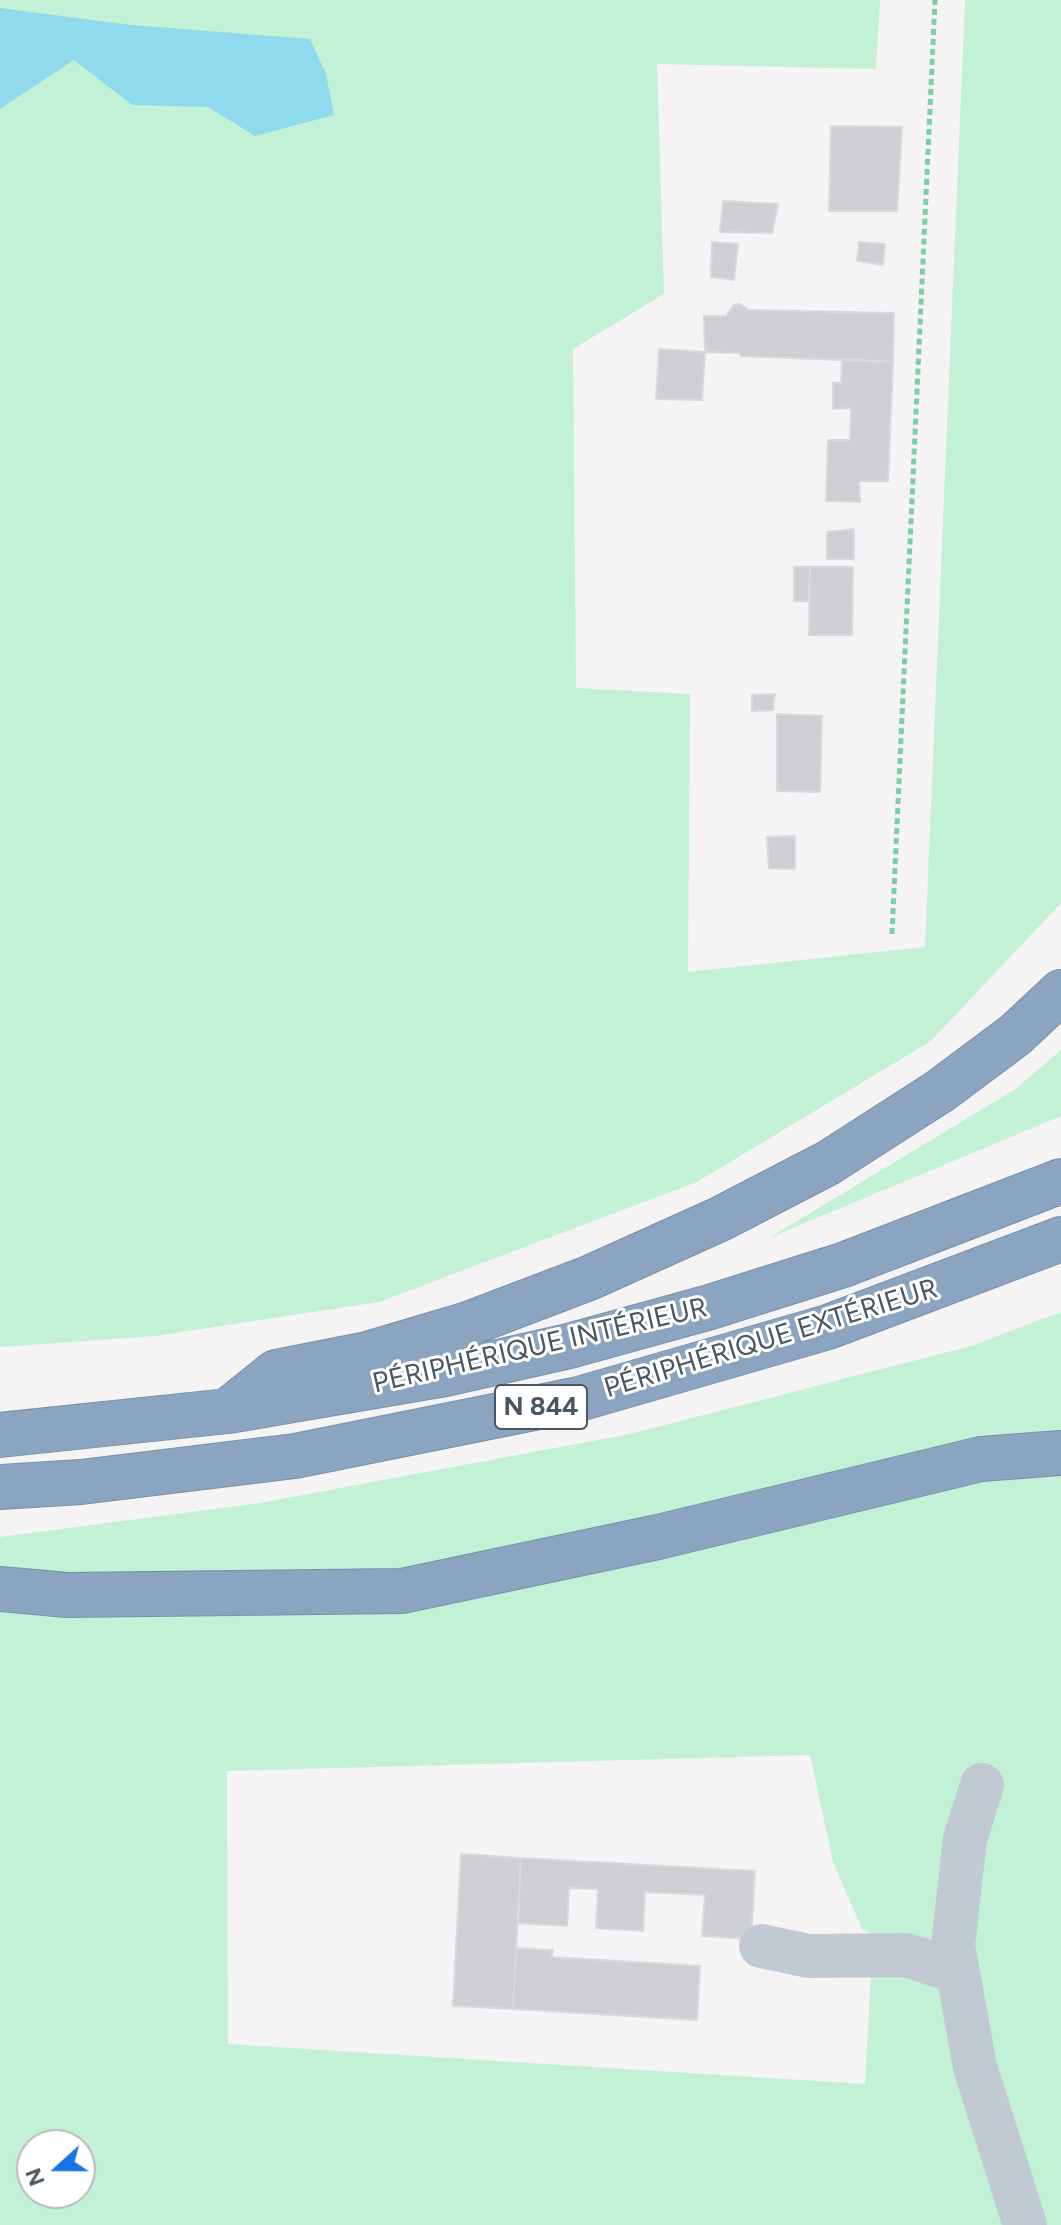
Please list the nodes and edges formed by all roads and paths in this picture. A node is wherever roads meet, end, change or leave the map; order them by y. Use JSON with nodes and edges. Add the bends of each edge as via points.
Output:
{"nodes":[{"id":1,"x":935,"y":0,"type":"edge"},
{"id":2,"x":892,"y":934,"type":"dead end"},
{"id":3,"x":1061,"y":992,"type":"edge"},
{"id":4,"x":1061,"y":1181,"type":"edge"},
{"id":5,"x":1061,"y":1239,"type":"edge"},
{"id":6,"x":228,"y":1411,"type":"junction"},
{"id":7,"x":0,"y":1435,"type":"edge"},
{"id":8,"x":1061,"y":1453,"type":"edge"},
{"id":9,"x":0,"y":1487,"type":"edge"},
{"id":10,"x":0,"y":1589,"type":"edge"},
{"id":11,"x":982,"y":1785,"type":"dead end"},
{"id":12,"x":761,"y":1946,"type":"dead end"},
{"id":13,"x":958,"y":1972,"type":"junction"},
{"id":14,"x":1025,"y":2225,"type":"edge"}],
"edges":[{"from":1,"to":2,"type":"path"},
{"from":3,"to":6,"type":"highway","via":[[1015,1035],[940,1091],[828,1163],[720,1219],[589,1278],[468,1324],[367,1354],[276,1372]]},
{"from":4,"to":6,"type":"highway","name":"PÉRIPHÉRIQUE INTÉRIEUR","number":"N 844","via":[[843,1265],[640,1327],[445,1374]]},
{"from":5,"to":9,"type":"highway","name":"PÉRIPHÉRIQUE EXTÉRIEUR","number":"N 844","via":[[828,1327],[579,1399],[295,1456]]},
{"from":6,"to":7,"type":"highway","name":"PÉRIPHÉRIQUE INTÉRIEUR","number":"N 844"},
{"from":8,"to":10,"type":"highway","via":[[981,1459],[658,1537],[402,1591],[67,1595]]},
{"from":11,"to":13,"type":"street","via":[[965,1839],[953,1945]]},
{"from":12,"to":13,"type":"street","via":[[809,1956],[906,1955]]},
{"from":13,"to":14,"type":"street","via":[[975,2067]]}]}
